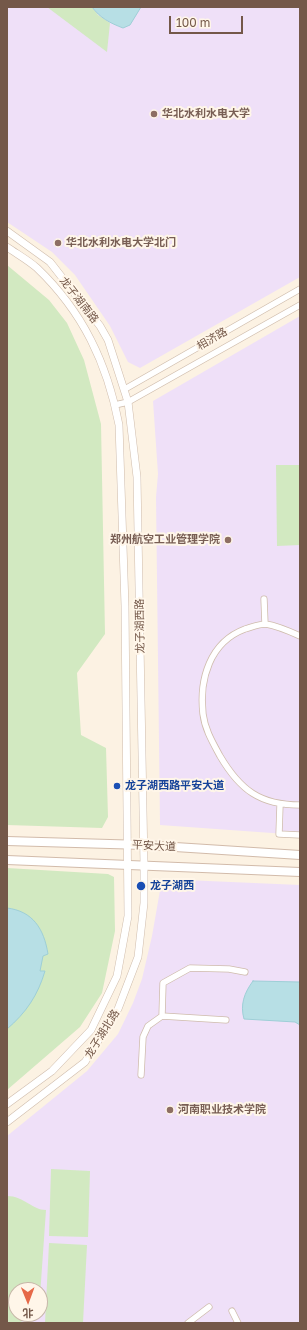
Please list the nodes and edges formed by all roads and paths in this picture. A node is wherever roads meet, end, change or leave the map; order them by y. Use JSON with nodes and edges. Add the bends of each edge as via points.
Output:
{"nodes":[{"id":1,"x":7,"y":231,"type":"edge"},
{"id":2,"x":7,"y":247,"type":"edge"},
{"id":3,"x":300,"y":289,"type":"edge"},
{"id":4,"x":300,"y":305,"type":"edge"},
{"id":5,"x":125,"y":389,"type":"junction"},
{"id":6,"x":128,"y":402,"type":"junction"},
{"id":7,"x":115,"y":405,"type":"junction"},
{"id":8,"x":264,"y":599,"type":"dead end"},
{"id":9,"x":265,"y":624,"type":"junction"},
{"id":10,"x":300,"y":636,"type":"edge"},
{"id":11,"x":280,"y":805,"type":"junction"},
{"id":12,"x":300,"y":805,"type":"edge"},
{"id":13,"x":300,"y":835,"type":"edge"},
{"id":14,"x":7,"y":841,"type":"edge"},
{"id":15,"x":128,"y":845,"type":"junction"},
{"id":16,"x":144,"y":845,"type":"junction"},
{"id":17,"x":300,"y":855,"type":"edge"},
{"id":18,"x":7,"y":860,"type":"edge"},
{"id":19,"x":127,"y":864,"type":"junction"},
{"id":20,"x":144,"y":865,"type":"junction"},
{"id":21,"x":300,"y":872,"type":"edge"},
{"id":22,"x":245,"y":972,"type":"dead end"},
{"id":23,"x":162,"y":1016,"type":"junction"},
{"id":24,"x":226,"y":1020,"type":"dead end"},
{"id":25,"x":141,"y":1075,"type":"dead end"},
{"id":26,"x":7,"y":1104,"type":"edge"},
{"id":27,"x":7,"y":1122,"type":"edge"},
{"id":28,"x":209,"y":1307,"type":"dead end"},
{"id":29,"x":232,"y":1311,"type":"dead end"},
{"id":30,"x":188,"y":1323,"type":"edge"},
{"id":31,"x":238,"y":1323,"type":"edge"}],
"edges":[{"from":1,"to":5,"type":"street","name":"龙子湖南路","via":[[50,262],[100,326],[108,340]]},
{"from":2,"to":7,"type":"street","name":"龙子湖南路","via":[[36,267],[81,320],[95,345]]},
{"from":3,"to":5,"type":"street","name":"相济路"},
{"from":4,"to":6,"type":"street","name":"相济路"},
{"from":5,"to":6,"type":"street","name":"龙子湖西路"},
{"from":6,"to":7,"type":"street","name":"相济路"},
{"from":6,"to":16,"type":"street","name":"龙子湖西路","via":[[137,477]]},
{"from":7,"to":15,"type":"street","name":"龙子湖西路","via":[[119,425],[125,606]]},
{"from":8,"to":9,"type":"street"},
{"from":9,"to":10,"type":"street"},
{"from":9,"to":11,"type":"street","via":[[230,636],[217,648],[205,676],[203,715],[209,736],[238,784],[257,796]]},
{"from":11,"to":12,"type":"street"},
{"from":11,"to":13,"type":"street","via":[[279,834]]},
{"from":14,"to":15,"type":"main road","name":"平安大道"},
{"from":15,"to":16,"type":"main road","name":"平安大道"},
{"from":15,"to":19,"type":"street","name":"龙子湖西路"},
{"from":16,"to":17,"type":"main road","name":"平安大道"},
{"from":16,"to":20,"type":"street","name":"龙子湖西路"},
{"from":18,"to":19,"type":"main road","name":"平安大道"},
{"from":19,"to":20,"type":"main road","name":"平安大道"},
{"from":19,"to":26,"type":"street","name":"龙子湖北路","via":[[128,916],[117,976],[91,1030],[52,1071]]},
{"from":20,"to":21,"type":"main road","name":"平安大道"},
{"from":20,"to":27,"type":"street","name":"龙子湖北路","via":[[144,903],[138,957],[118,1009],[85,1062]]},
{"from":22,"to":23,"type":"street","via":[[190,968],[163,983]]},
{"from":23,"to":24,"type":"street"},
{"from":23,"to":25,"type":"street","via":[[148,1026],[143,1037]]},
{"from":28,"to":30,"type":"street"},
{"from":29,"to":31,"type":"street"}]}
